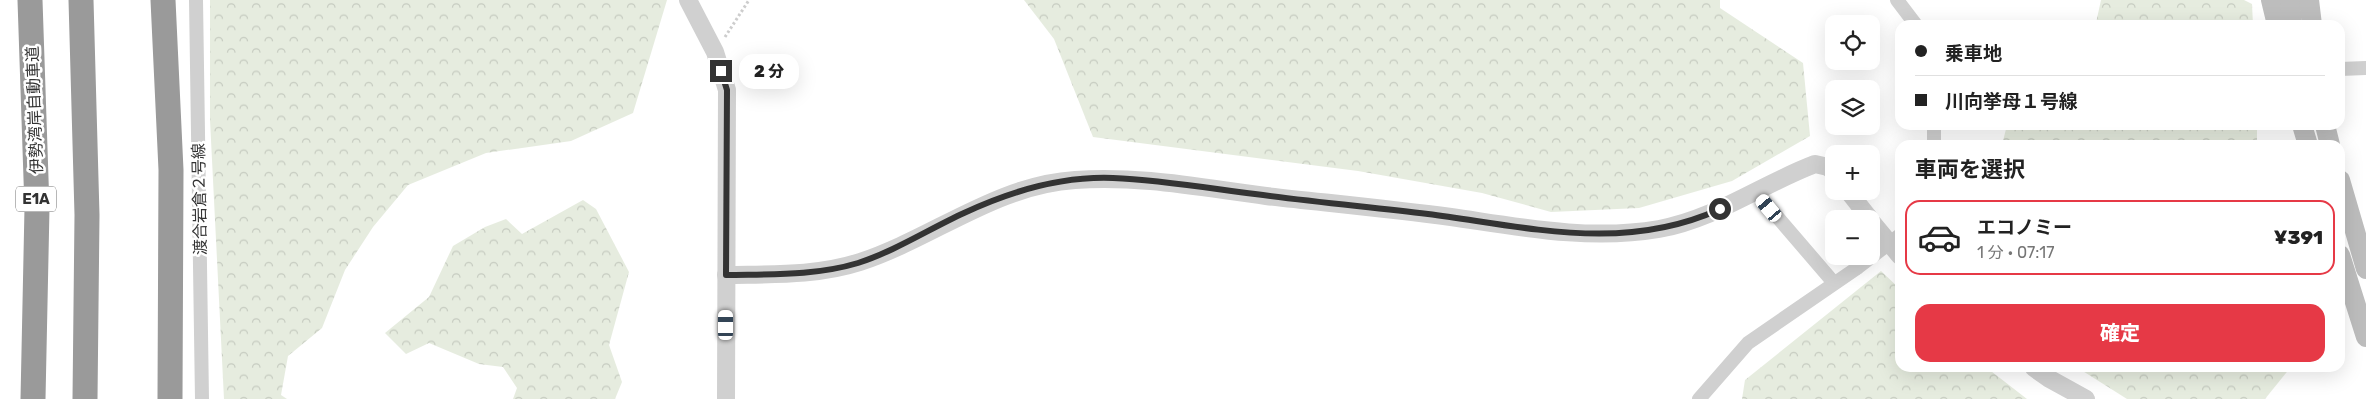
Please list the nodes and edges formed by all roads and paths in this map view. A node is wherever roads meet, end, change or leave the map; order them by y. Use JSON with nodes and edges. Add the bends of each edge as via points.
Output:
{"nodes":[{"id":1,"x":30,"y":0,"type":"edge"},
{"id":2,"x":81,"y":0,"type":"edge"},
{"id":3,"x":163,"y":0,"type":"edge"},
{"id":4,"x":196,"y":0,"type":"edge"},
{"id":5,"x":688,"y":0,"type":"edge"},
{"id":6,"x":749,"y":0,"type":"edge"},
{"id":7,"x":1897,"y":0,"type":"edge"},
{"id":8,"x":2271,"y":0,"type":"edge"},
{"id":9,"x":2290,"y":0,"type":"edge"},
{"id":10,"x":2309,"y":0,"type":"edge"},
{"id":11,"x":1912,"y":20,"type":"edge"},
{"id":12,"x":2276,"y":20,"type":"edge"},
{"id":13,"x":2292,"y":20,"type":"edge"},
{"id":14,"x":2311,"y":20,"type":"edge"},
{"id":15,"x":715,"y":52,"type":"junction"},
{"id":16,"x":2366,"y":68,"type":"edge"},
{"id":17,"x":2345,"y":70,"type":"edge"},
{"id":18,"x":1825,"y":166,"type":"edge"},
{"id":19,"x":1756,"y":192,"type":"junction"},
{"id":20,"x":2345,"y":197,"type":"edge"},
{"id":21,"x":1855,"y":200,"type":"edge"},
{"id":22,"x":1862,"y":210,"type":"edge"},
{"id":23,"x":1880,"y":232,"type":"edge"},
{"id":24,"x":1895,"y":239,"type":"edge"},
{"id":25,"x":1895,"y":250,"type":"edge"},
{"id":26,"x":2366,"y":269,"type":"edge"},
{"id":27,"x":2345,"y":271,"type":"edge"},
{"id":28,"x":726,"y":275,"type":"junction"},
{"id":29,"x":1834,"y":282,"type":"junction"},
{"id":30,"x":2366,"y":337,"type":"edge"},
{"id":31,"x":2040,"y":372,"type":"edge"},
{"id":32,"x":34,"y":399,"type":"edge"},
{"id":33,"x":85,"y":399,"type":"edge"},
{"id":34,"x":170,"y":399,"type":"edge"},
{"id":35,"x":202,"y":399,"type":"edge"},
{"id":36,"x":726,"y":399,"type":"edge"},
{"id":37,"x":1699,"y":399,"type":"edge"},
{"id":38,"x":2086,"y":399,"type":"edge"}],
"edges":[{"from":1,"to":32,"type":"highway","name":"伊勢湾岸自動車道","number":"E1A","via":[[37,208]]},
{"from":2,"to":33,"type":"highway","via":[[87,215]]},
{"from":3,"to":34,"type":"highway","via":[[170,170]]},
{"from":4,"to":35,"type":"street","name":"渡合岩倉２号線"},
{"from":5,"to":15,"type":"street"},
{"from":6,"to":15,"type":"path"},
{"from":7,"to":11,"type":"street"},
{"from":8,"to":12,"type":"main road"},
{"from":9,"to":13,"type":"main road"},
{"from":10,"to":14,"type":"main road"},
{"from":15,"to":28,"type":"street","via":[[727,90]]},
{"from":16,"to":17,"type":"street"},
{"from":18,"to":19,"type":"street","via":[[1814,164]]},
{"from":19,"to":28,"type":"street","via":[[1702,217],[1662,229],[1627,234],[1572,234],[1176,184],[1112,178],[1072,180],[1043,184],[986,204],[858,262],[826,271]]},
{"from":19,"to":29,"type":"street"},
{"from":20,"to":26,"type":"main road"},
{"from":21,"to":22,"type":"street"},
{"from":23,"to":25,"type":"street"},
{"from":24,"to":29,"type":"street","bridge":true},
{"from":27,"to":30,"type":"main road"},
{"from":28,"to":36,"type":"street"},
{"from":29,"to":37,"type":"street","via":[[1748,343]]},
{"from":31,"to":38,"type":"street"}]}
